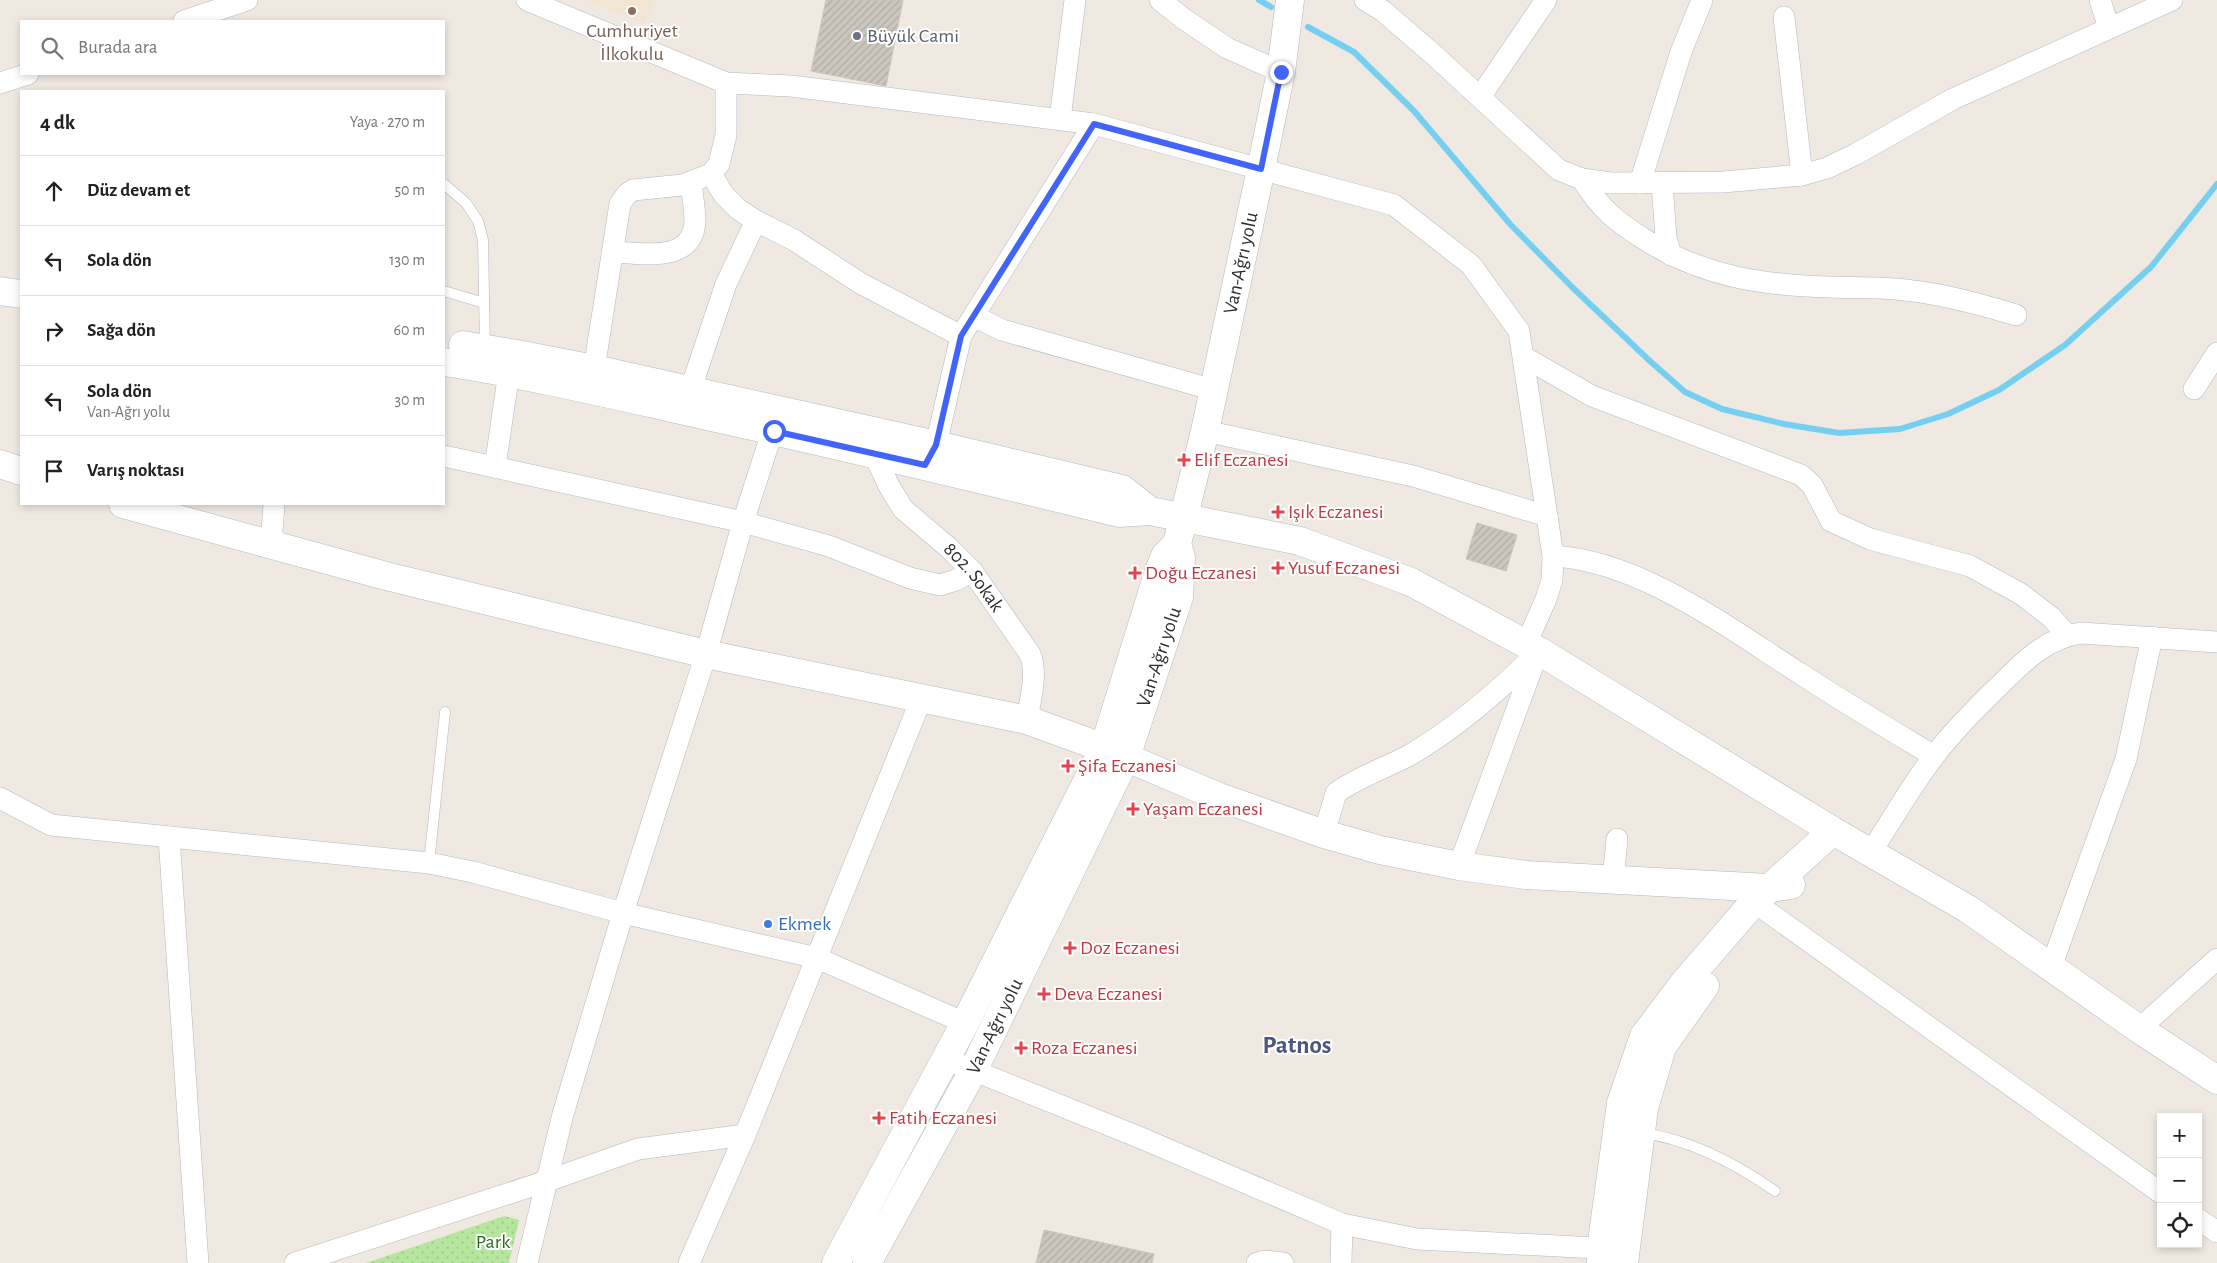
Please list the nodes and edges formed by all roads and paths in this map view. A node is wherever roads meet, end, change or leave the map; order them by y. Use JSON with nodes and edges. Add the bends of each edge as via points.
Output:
{"nodes":[{"id":1,"x":247,"y":0,"type":"edge"},
{"id":2,"x":527,"y":0,"type":"edge"},
{"id":3,"x":1075,"y":0,"type":"edge"},
{"id":4,"x":1160,"y":0,"type":"edge"},
{"id":5,"x":1290,"y":0,"type":"edge"},
{"id":6,"x":1365,"y":0,"type":"edge"},
{"id":7,"x":1546,"y":0,"type":"edge"},
{"id":8,"x":1702,"y":0,"type":"edge"},
{"id":9,"x":2100,"y":0,"type":"edge"},
{"id":10,"x":2172,"y":0,"type":"edge"},
{"id":11,"x":1784,"y":17,"type":"dead end"},
{"id":12,"x":187,"y":20,"type":"edge"},
{"id":13,"x":2109,"y":28,"type":"junction"},
{"id":14,"x":1281,"y":72,"type":"junction"},
{"id":15,"x":25,"y":75,"type":"edge"},
{"id":16,"x":0,"y":83,"type":"edge"},
{"id":17,"x":726,"y":83,"type":"junction"},
{"id":18,"x":1480,"y":97,"type":"junction"},
{"id":19,"x":1060,"y":119,"type":"junction"},
{"id":20,"x":1094,"y":124,"type":"junction"},
{"id":21,"x":1261,"y":169,"type":"junction"},
{"id":22,"x":711,"y":174,"type":"junction"},
{"id":23,"x":1802,"y":175,"type":"junction"},
{"id":24,"x":1582,"y":179,"type":"junction"},
{"id":25,"x":691,"y":182,"type":"junction"},
{"id":26,"x":1640,"y":183,"type":"junction"},
{"id":27,"x":1662,"y":183,"type":"junction"},
{"id":28,"x":445,"y":185,"type":"edge"},
{"id":29,"x":756,"y":221,"type":"junction"},
{"id":30,"x":612,"y":252,"type":"junction"},
{"id":31,"x":1671,"y":255,"type":"junction"},
{"id":32,"x":0,"y":277,"type":"edge"},
{"id":33,"x":20,"y":280,"type":"edge"},
{"id":34,"x":0,"y":291,"type":"edge"},
{"id":35,"x":445,"y":291,"type":"edge"},
{"id":36,"x":20,"y":294,"type":"edge"},
{"id":37,"x":484,"y":303,"type":"junction"},
{"id":38,"x":2016,"y":315,"type":"dead end"},
{"id":39,"x":974,"y":316,"type":"junction"},
{"id":40,"x":961,"y":336,"type":"junction"},
{"id":41,"x":445,"y":342,"type":"edge"},
{"id":42,"x":485,"y":349,"type":"junction"},
{"id":43,"x":2217,"y":353,"type":"edge"},
{"id":44,"x":1524,"y":357,"type":"junction"},
{"id":45,"x":445,"y":362,"type":"edge"},
{"id":46,"x":594,"y":369,"type":"junction"},
{"id":47,"x":509,"y":372,"type":"junction"},
{"id":48,"x":2194,"y":389,"type":"dead end"},
{"id":49,"x":1214,"y":390,"type":"junction"},
{"id":50,"x":690,"y":391,"type":"junction"},
{"id":51,"x":776,"y":421,"type":"junction"},
{"id":52,"x":1205,"y":432,"type":"junction"},
{"id":53,"x":874,"y":454,"type":"junction"},
{"id":54,"x":930,"y":455,"type":"junction"},
{"id":55,"x":445,"y":456,"type":"edge"},
{"id":56,"x":0,"y":464,"type":"edge"},
{"id":57,"x":495,"y":467,"type":"junction"},
{"id":58,"x":20,"y":471,"type":"edge"},
{"id":59,"x":127,"y":505,"type":"edge"},
{"id":60,"x":274,"y":505,"type":"edge"},
{"id":61,"x":1547,"y":516,"type":"junction"},
{"id":62,"x":1184,"y":517,"type":"junction"},
{"id":63,"x":743,"y":522,"type":"junction"},
{"id":64,"x":271,"y":545,"type":"junction"},
{"id":65,"x":1553,"y":556,"type":"junction"},
{"id":66,"x":972,"y":570,"type":"junction"},
{"id":67,"x":2067,"y":635,"type":"junction"},
{"id":68,"x":2152,"y":637,"type":"junction"},
{"id":69,"x":2217,"y":642,"type":"edge"},
{"id":70,"x":1532,"y":647,"type":"junction"},
{"id":71,"x":706,"y":654,"type":"junction"},
{"id":72,"x":922,"y":697,"type":"junction"},
{"id":73,"x":445,"y":712,"type":"dead end"},
{"id":74,"x":1027,"y":720,"type":"junction"},
{"id":75,"x":1115,"y":752,"type":"junction"},
{"id":76,"x":1934,"y":756,"type":"junction"},
{"id":77,"x":0,"y":798,"type":"edge"},
{"id":78,"x":1833,"y":831,"type":"junction"},
{"id":79,"x":1324,"y":834,"type":"junction"},
{"id":80,"x":169,"y":838,"type":"junction"},
{"id":81,"x":1617,"y":839,"type":"dead end"},
{"id":82,"x":1870,"y":852,"type":"junction"},
{"id":83,"x":429,"y":863,"type":"junction"},
{"id":84,"x":1459,"y":866,"type":"junction"},
{"id":85,"x":1613,"y":881,"type":"junction"},
{"id":86,"x":1770,"y":897,"type":"junction"},
{"id":87,"x":623,"y":913,"type":"junction"},
{"id":88,"x":817,"y":958,"type":"junction"},
{"id":89,"x":2217,"y":959,"type":"edge"},
{"id":90,"x":2051,"y":967,"type":"junction"},
{"id":91,"x":965,"y":1023,"type":"junction"},
{"id":92,"x":2139,"y":1029,"type":"junction"},
{"id":93,"x":946,"y":1059,"type":"junction"},
{"id":94,"x":974,"y":1071,"type":"junction"},
{"id":95,"x":2217,"y":1080,"type":"edge"},
{"id":96,"x":1641,"y":1133,"type":"junction"},
{"id":97,"x":745,"y":1135,"type":"junction"},
{"id":98,"x":546,"y":1181,"type":"junction"},
{"id":99,"x":2157,"y":1190,"type":"edge"},
{"id":100,"x":1775,"y":1191,"type":"dead end"},
{"id":101,"x":2202,"y":1222,"type":"edge"},
{"id":102,"x":1342,"y":1224,"type":"junction"},
{"id":103,"x":2217,"y":1232,"type":"edge"},
{"id":104,"x":1613,"y":1256,"type":"edge"},
{"id":105,"x":198,"y":1263,"type":"edge"},
{"id":106,"x":295,"y":1263,"type":"edge"},
{"id":107,"x":527,"y":1263,"type":"edge"},
{"id":108,"x":689,"y":1263,"type":"edge"},
{"id":109,"x":836,"y":1263,"type":"edge"},
{"id":110,"x":868,"y":1263,"type":"edge"},
{"id":111,"x":1257,"y":1263,"type":"edge"},
{"id":112,"x":1283,"y":1263,"type":"edge"},
{"id":113,"x":1341,"y":1263,"type":"edge"}],
"edges":[{"from":1,"to":12,"type":"street"},
{"from":2,"to":17,"type":"street"},
{"from":3,"to":19,"type":"street"},
{"from":4,"to":14,"type":"street","via":[[1227,48]]},
{"from":5,"to":14,"type":"main road","name":"Van-Ağrı yolu"},
{"from":6,"to":18,"type":"street","via":[[1383,11]]},
{"from":7,"to":18,"type":"street"},
{"from":8,"to":26,"type":"street","via":[[1681,52]]},
{"from":9,"to":13,"type":"street"},
{"from":10,"to":13,"type":"street"},
{"from":11,"to":23,"type":"street"},
{"from":13,"to":23,"type":"street","via":[[1954,99],[1827,168]]},
{"from":14,"to":21,"type":"main road","name":"Van-Ağrı yolu"},
{"from":15,"to":16,"type":"street"},
{"from":17,"to":19,"type":"street","via":[[791,86]]},
{"from":17,"to":22,"type":"street","via":[[726,135],[719,164]]},
{"from":18,"to":24,"type":"street","via":[[1559,170]]},
{"from":19,"to":20,"type":"street"},
{"from":20,"to":21,"type":"street"},
{"from":20,"to":39,"type":"street"},
{"from":21,"to":44,"type":"street","via":[[1394,204],[1471,265],[1519,331]]},
{"from":21,"to":49,"type":"main road","name":"Van-Ağrı yolu"},
{"from":22,"to":25,"type":"street"},
{"from":22,"to":29,"type":"street","via":[[724,195]]},
{"from":23,"to":27,"type":"street"},
{"from":24,"to":26,"type":"street"},
{"from":24,"to":31,"type":"street","via":[[1595,200],[1618,223]]},
{"from":25,"to":30,"type":"street","via":[[640,188],[627,194],[618,211]]},
{"from":25,"to":30,"type":"street","via":[[695,222],[686,244],[662,254]]},
{"from":26,"to":27,"type":"street"},
{"from":27,"to":31,"type":"street","via":[[1666,238]]},
{"from":28,"to":37,"type":"lane","via":[[466,202],[478,221],[483,240]]},
{"from":29,"to":40,"type":"street","via":[[794,240],[860,283]]},
{"from":29,"to":50,"type":"street","via":[[726,284]]},
{"from":30,"to":46,"type":"street"},
{"from":31,"to":38,"type":"street","via":[[1724,276],[1788,285],[1905,290],[1954,297]]},
{"from":32,"to":33,"type":"main road"},
{"from":34,"to":36,"type":"main road"},
{"from":35,"to":37,"type":"lane"},
{"from":37,"to":42,"type":"lane"},
{"from":39,"to":40,"type":"street"},
{"from":39,"to":49,"type":"street","via":[[1002,330]]},
{"from":40,"to":54,"type":"street"},
{"from":41,"to":42,"type":"main road"},
{"from":42,"to":46,"type":"main road"},
{"from":43,"to":48,"type":"street"},
{"from":44,"to":61,"type":"street"},
{"from":44,"to":67,"type":"street","via":[[1592,396],[1801,475],[1812,486],[1831,521],[1870,539],[1970,566],[2021,594],[2051,617]]},
{"from":45,"to":47,"type":"main road"},
{"from":46,"to":50,"type":"main road"},
{"from":47,"to":51,"type":"main road"},
{"from":47,"to":57,"type":"street"},
{"from":49,"to":52,"type":"main road","name":"Van-Ağrı yolu"},
{"from":50,"to":51,"type":"main road"},
{"from":51,"to":53,"type":"main road"},
{"from":51,"to":54,"type":"main road"},
{"from":51,"to":63,"type":"street"},
{"from":52,"to":61,"type":"street","via":[[1412,476]]},
{"from":52,"to":62,"type":"main road","name":"Van-Ağrı yolu"},
{"from":53,"to":54,"type":"main road"},
{"from":53,"to":66,"type":"street","name":"802. Sokak","via":[[903,509]]},
{"from":54,"to":62,"type":"main road","via":[[1122,489],[1150,511]]},
{"from":55,"to":57,"type":"street"},
{"from":56,"to":58,"type":"main road"},
{"from":57,"to":63,"type":"street"},
{"from":59,"to":64,"type":"main road"},
{"from":60,"to":64,"type":"street"},
{"from":61,"to":65,"type":"street"},
{"from":62,"to":70,"type":"main road","via":[[1300,541],[1411,582]]},
{"from":62,"to":75,"type":"main road","name":"Van-Ağrı yolu","via":[[1177,544],[1181,557],[1179,597]]},
{"from":63,"to":66,"type":"street","via":[[829,546],[910,578],[940,585]]},
{"from":63,"to":71,"type":"street"},
{"from":64,"to":71,"type":"main road"},
{"from":65,"to":70,"type":"street","via":[[1552,580]]},
{"from":65,"to":76,"type":"street","via":[[1576,557],[1616,568],[1704,612],[1838,699]]},
{"from":66,"to":74,"type":"street","name":"802. Sokak","via":[[1033,661]]},
{"from":67,"to":68,"type":"street"},
{"from":67,"to":76,"type":"street","via":[[2028,657]]},
{"from":68,"to":69,"type":"street"},
{"from":68,"to":90,"type":"street","via":[[2126,759]]},
{"from":70,"to":78,"type":"main road"},
{"from":70,"to":79,"type":"street","via":[[1496,693],[1444,732],[1409,755],[1336,793]]},
{"from":70,"to":84,"type":"street"},
{"from":71,"to":72,"type":"main road"},
{"from":71,"to":87,"type":"street"},
{"from":72,"to":74,"type":"main road"},
{"from":72,"to":88,"type":"street"},
{"from":73,"to":83,"type":"lane"},
{"from":74,"to":75,"type":"main road"},
{"from":75,"to":79,"type":"main road","via":[[1219,797]]},
{"from":75,"to":91,"type":"main road"},
{"from":75,"to":94,"type":"main road","name":"Van-Ağrı yolu"},
{"from":76,"to":82,"type":"street"},
{"from":77,"to":80,"type":"street","via":[[51,825]]},
{"from":78,"to":82,"type":"main road"},
{"from":78,"to":86,"type":"main road"},
{"from":79,"to":84,"type":"main road","via":[[1380,850]]},
{"from":80,"to":83,"type":"street"},
{"from":80,"to":105,"type":"street"},
{"from":81,"to":85,"type":"street"},
{"from":82,"to":90,"type":"main road","via":[[1968,910]]},
{"from":83,"to":87,"type":"street"},
{"from":84,"to":85,"type":"main road"},
{"from":85,"to":86,"type":"main road"},
{"from":86,"to":96,"type":"main road","via":[[1662,1047],[1644,1108]]},
{"from":86,"to":99,"type":"street"},
{"from":86,"to":104,"type":"main road","via":[[1684,983],[1644,1036],[1621,1103]]},
{"from":87,"to":88,"type":"street"},
{"from":87,"to":98,"type":"street"},
{"from":88,"to":91,"type":"street"},
{"from":88,"to":97,"type":"street"},
{"from":89,"to":92,"type":"street"},
{"from":90,"to":92,"type":"main road"},
{"from":91,"to":93,"type":"main road"},
{"from":92,"to":95,"type":"main road"},
{"from":93,"to":94,"type":"street"},
{"from":93,"to":109,"type":"main road"},
{"from":94,"to":102,"type":"street","via":[[1142,1138]]},
{"from":94,"to":110,"type":"main road","name":"Van-Ağrı yolu"},
{"from":96,"to":100,"type":"lane","via":[[1664,1136],[1692,1147],[1747,1172]]},
{"from":96,"to":104,"type":"main road"},
{"from":97,"to":98,"type":"street","via":[[638,1149]]},
{"from":97,"to":108,"type":"street"},
{"from":98,"to":106,"type":"street"},
{"from":98,"to":107,"type":"street"},
{"from":101,"to":103,"type":"street"},
{"from":102,"to":104,"type":"street","via":[[1417,1239]]},
{"from":102,"to":113,"type":"street"},
{"from":111,"to":112,"type":"street"}]}
